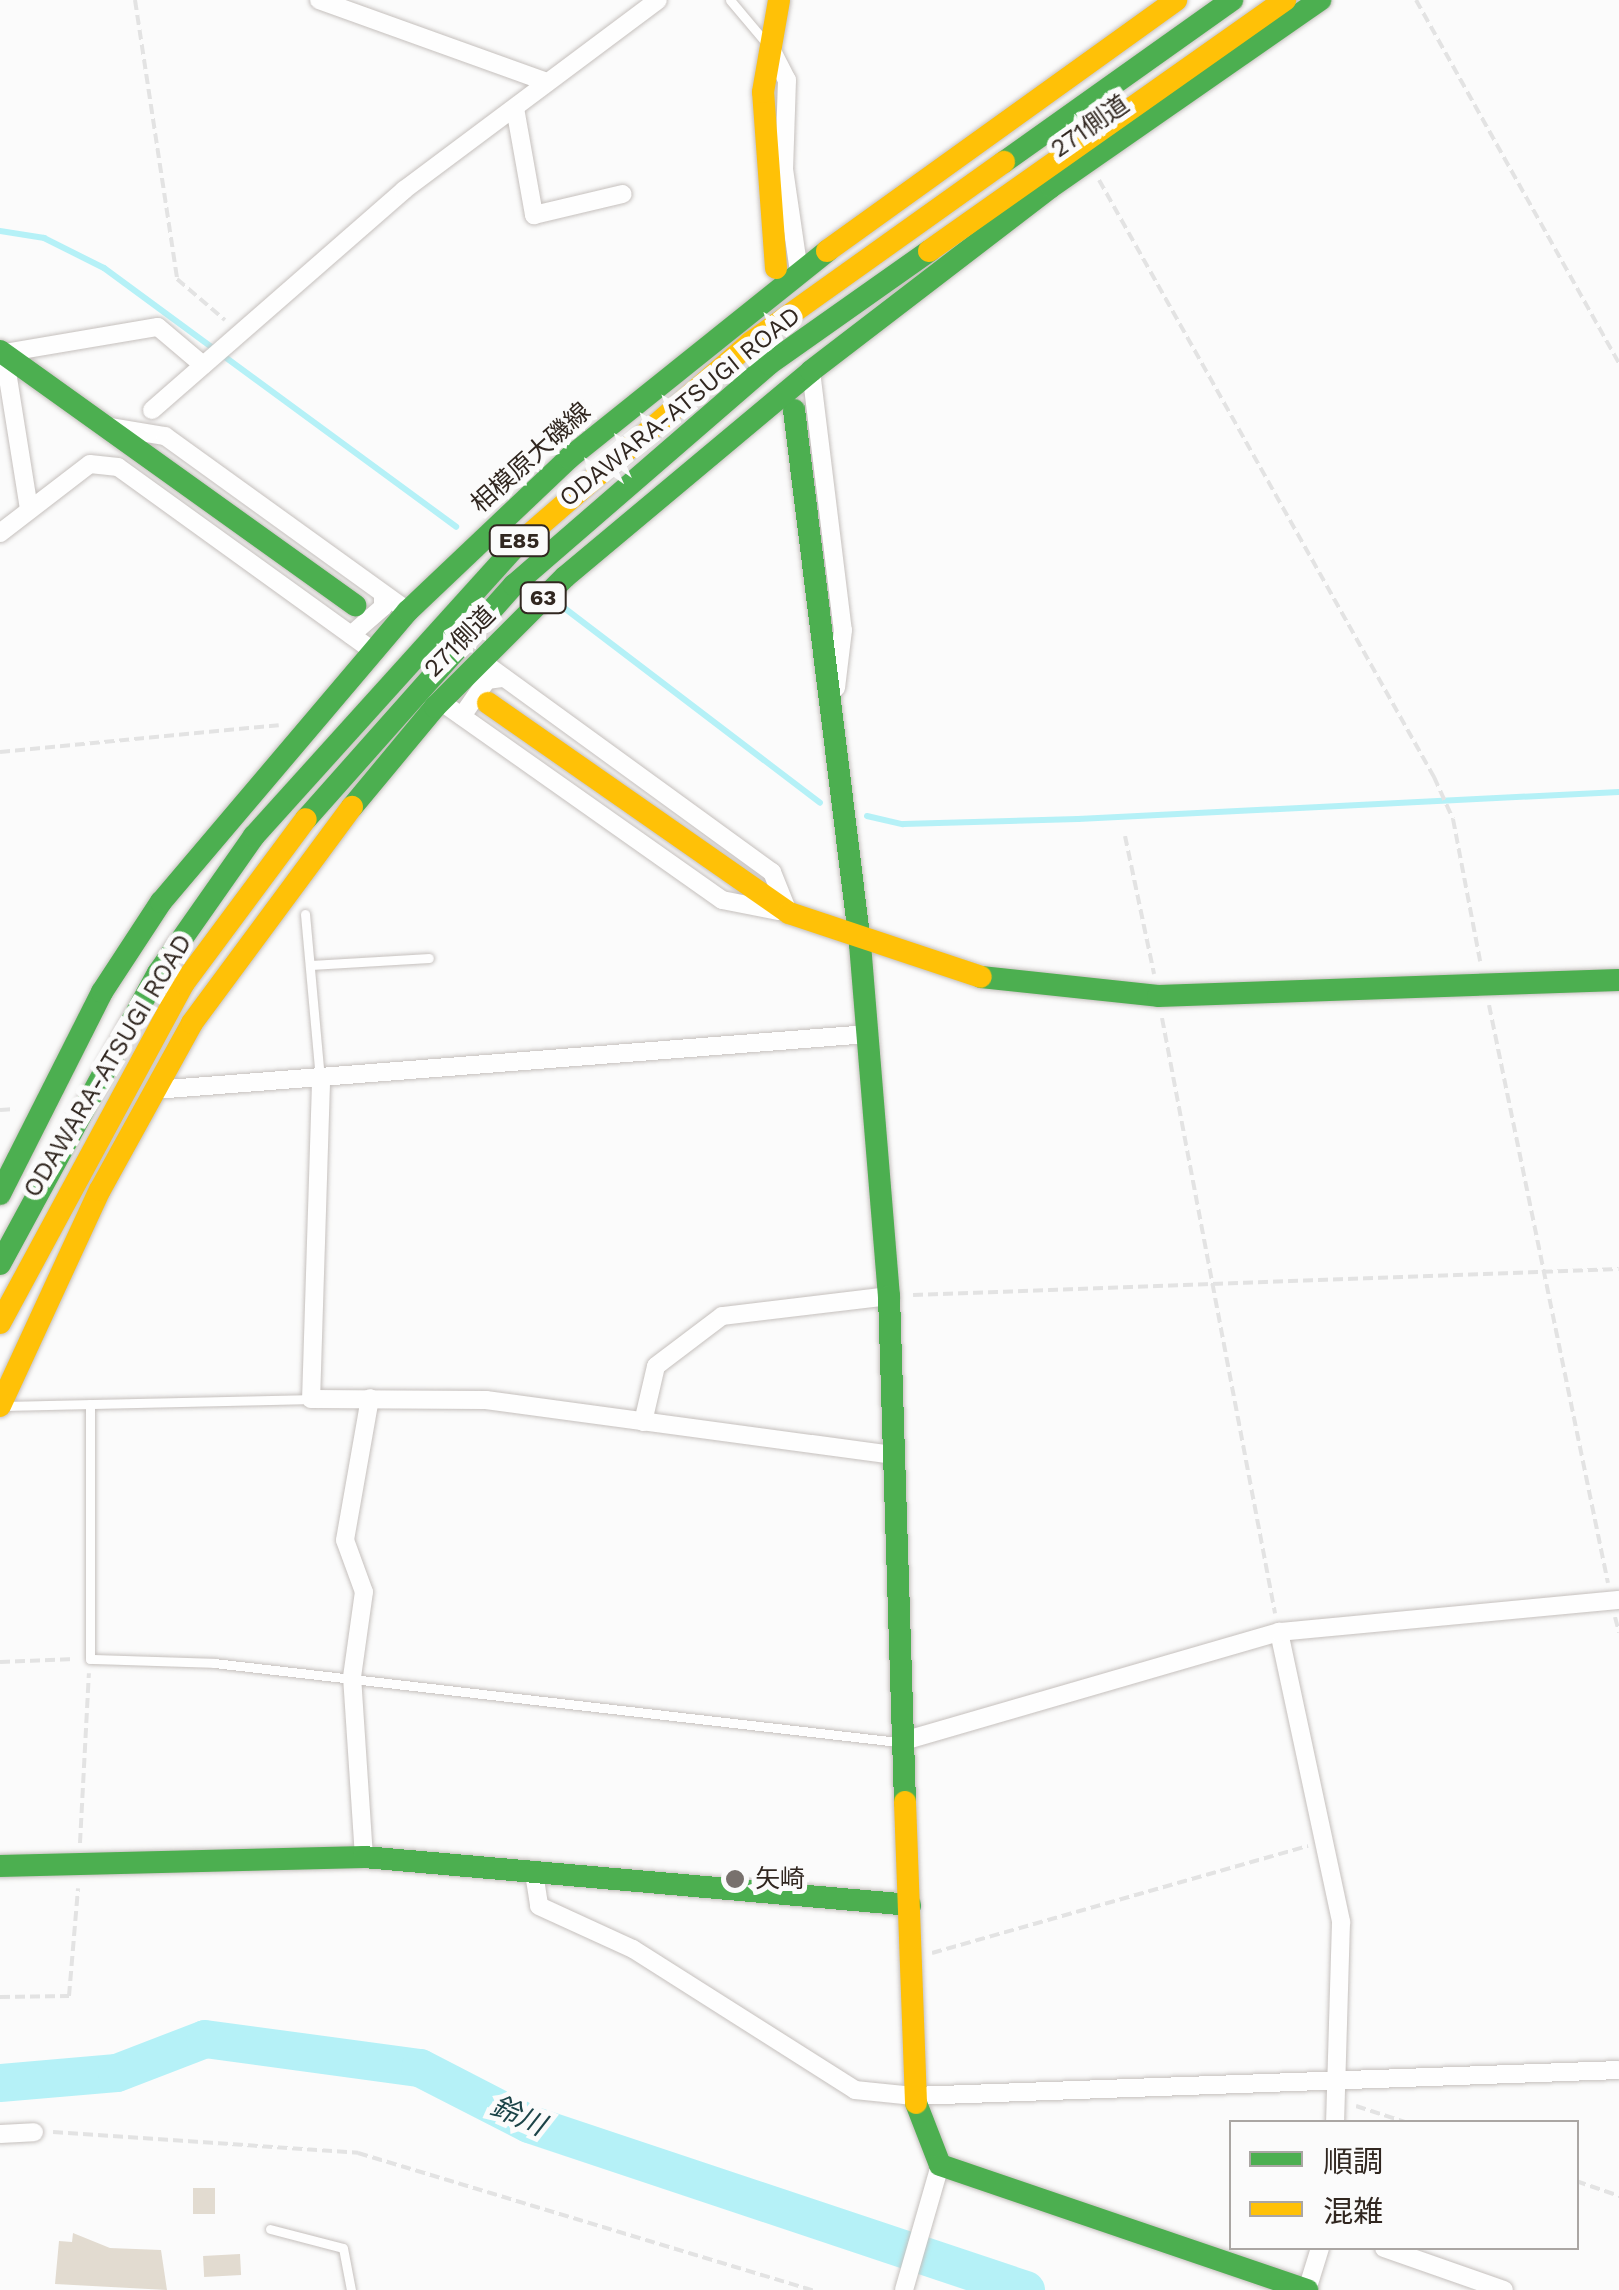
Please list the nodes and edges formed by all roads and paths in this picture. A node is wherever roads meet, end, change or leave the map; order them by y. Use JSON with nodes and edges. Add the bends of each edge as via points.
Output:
{"nodes":[{"id":1,"x":135,"y":0,"type":"edge"},
{"id":2,"x":319,"y":0,"type":"edge"},
{"id":3,"x":658,"y":0,"type":"edge"},
{"id":4,"x":730,"y":0,"type":"edge"},
{"id":5,"x":779,"y":0,"type":"edge"},
{"id":6,"x":1176,"y":0,"type":"edge"},
{"id":7,"x":1232,"y":0,"type":"edge"},
{"id":8,"x":1285,"y":0,"type":"edge"},
{"id":9,"x":1320,"y":0,"type":"edge"},
{"id":10,"x":1416,"y":0,"type":"edge"},
{"id":11,"x":771,"y":48,"type":"junction"},
{"id":12,"x":546,"y":82,"type":"junction"},
{"id":13,"x":515,"y":108,"type":"junction"},
{"id":14,"x":1089,"y":161,"type":"junction"},
{"id":15,"x":624,"y":194,"type":"dead end"},
{"id":16,"x":787,"y":270,"type":"junction"},
{"id":17,"x":235,"y":336,"type":"junction"},
{"id":18,"x":2,"y":352,"type":"edge"},
{"id":19,"x":208,"y":360,"type":"junction"},
{"id":20,"x":1619,"y":362,"type":"edge"},
{"id":21,"x":811,"y":371,"type":"junction"},
{"id":22,"x":152,"y":410,"type":"dead end"},
{"id":23,"x":794,"y":410,"type":"dead end"},
{"id":24,"x":106,"y":427,"type":"junction"},
{"id":25,"x":29,"y":508,"type":"junction"},
{"id":26,"x":0,"y":533,"type":"edge"},
{"id":27,"x":384,"y":594,"type":"junction"},
{"id":28,"x":355,"y":606,"type":"dead end"},
{"id":29,"x":408,"y":611,"type":"junction"},
{"id":30,"x":351,"y":635,"type":"junction"},
{"id":31,"x":372,"y":650,"type":"junction"},
{"id":32,"x":480,"y":660,"type":"junction"},
{"id":33,"x":504,"y":678,"type":"junction"},
{"id":34,"x":440,"y":701,"type":"junction"},
{"id":35,"x":488,"y":703,"type":"dead end"},
{"id":36,"x":462,"y":716,"type":"junction"},
{"id":37,"x":833,"y":720,"type":"junction"},
{"id":38,"x":306,"y":726,"type":"junction"},
{"id":39,"x":0,"y":752,"type":"edge"},
{"id":40,"x":1125,"y":836,"type":"dead end"},
{"id":41,"x":789,"y":913,"type":"junction"},
{"id":42,"x":305,"y":914,"type":"dead end"},
{"id":43,"x":860,"y":944,"type":"junction"},
{"id":44,"x":430,"y":958,"type":"dead end"},
{"id":45,"x":310,"y":966,"type":"junction"},
{"id":46,"x":1619,"y":980,"type":"edge"},
{"id":47,"x":1485,"y":985,"type":"junction"},
{"id":48,"x":1158,"y":996,"type":"junction"},
{"id":49,"x":868,"y":1034,"type":"junction"},
{"id":50,"x":320,"y":1083,"type":"junction"},
{"id":51,"x":155,"y":1090,"type":"junction"},
{"id":52,"x":0,"y":1194,"type":"edge"},
{"id":53,"x":0,"y":1264,"type":"edge"},
{"id":54,"x":1619,"y":1270,"type":"edge"},
{"id":55,"x":1546,"y":1272,"type":"junction"},
{"id":56,"x":1213,"y":1286,"type":"junction"},
{"id":57,"x":889,"y":1296,"type":"junction"},
{"id":58,"x":0,"y":1323,"type":"edge"},
{"id":59,"x":370,"y":1398,"type":"junction"},
{"id":60,"x":311,"y":1399,"type":"junction"},
{"id":61,"x":90,"y":1404,"type":"junction"},
{"id":62,"x":0,"y":1406,"type":"edge"},
{"id":63,"x":643,"y":1422,"type":"junction"},
{"id":64,"x":892,"y":1455,"type":"junction"},
{"id":65,"x":1615,"y":1600,"type":"edge"},
{"id":66,"x":1279,"y":1632,"type":"junction"},
{"id":67,"x":90,"y":1659,"type":"junction"},
{"id":68,"x":0,"y":1662,"type":"edge"},
{"id":69,"x":352,"y":1677,"type":"junction"},
{"id":70,"x":900,"y":1742,"type":"junction"},
{"id":71,"x":1324,"y":1841,"type":"junction"},
{"id":72,"x":364,"y":1857,"type":"junction"},
{"id":73,"x":0,"y":1866,"type":"edge"},
{"id":74,"x":534,"y":1873,"type":"junction"},
{"id":75,"x":910,"y":1905,"type":"junction"},
{"id":76,"x":913,"y":1958,"type":"junction"},
{"id":77,"x":1619,"y":2070,"type":"edge"},
{"id":78,"x":1340,"y":2076,"type":"junction"},
{"id":79,"x":914,"y":2096,"type":"junction"},
{"id":80,"x":1338,"y":2099,"type":"junction"},
{"id":81,"x":1336,"y":2120,"type":"edge"},
{"id":82,"x":1399,"y":2120,"type":"edge"},
{"id":83,"x":34,"y":2132,"type":"joint"},
{"id":84,"x":0,"y":2134,"type":"edge"},
{"id":85,"x":940,"y":2165,"type":"junction"},
{"id":86,"x":1579,"y":2182,"type":"edge"},
{"id":87,"x":1619,"y":2196,"type":"edge"},
{"id":88,"x":270,"y":2229,"type":"dead end"},
{"id":89,"x":1319,"y":2250,"type":"edge"},
{"id":90,"x":1390,"y":2250,"type":"edge"},
{"id":91,"x":352,"y":2290,"type":"edge"},
{"id":92,"x":812,"y":2290,"type":"edge"},
{"id":93,"x":904,"y":2290,"type":"edge"},
{"id":94,"x":1307,"y":2290,"type":"edge"},
{"id":95,"x":1504,"y":2290,"type":"edge"}],
"edges":[{"from":1,"to":17,"type":"path","via":[[177,279]]},
{"from":2,"to":12,"type":"street"},
{"from":3,"to":12,"type":"street"},
{"from":4,"to":11,"type":"lane"},
{"from":5,"to":11,"type":"main road"},
{"from":6,"to":16,"type":"main road","name":"相模原大磯線"},
{"from":7,"to":53,"type":"main road","name":"ODAWARA-ATSUGI ROAD","number":"E85","via":[[750,343],[490,568],[243,851],[130,1019]]},
{"from":8,"to":58,"type":"main road","name":"ODAWARA-ATSUGI ROAD","number":"E85","via":[[769,364],[514,584],[278,850],[184,982]]},
{"from":9,"to":14,"type":"main road","name":"271側道","number":"63"},
{"from":10,"to":20,"type":"path"},
{"from":11,"to":16,"type":"main road","via":[[763,131]]},
{"from":12,"to":13,"type":"street"},
{"from":13,"to":15,"type":"street","via":[[534,215]]},
{"from":13,"to":17,"type":"street"},
{"from":14,"to":21,"type":"main road","name":"271側道","number":"63"},
{"from":14,"to":47,"type":"path","via":[[1434,777],[1453,819]]},
{"from":16,"to":29,"type":"main road","name":"相模原大磯線","via":[[569,458]]},
{"from":17,"to":19,"type":"street"},
{"from":18,"to":19,"type":"street","via":[[158,327]]},
{"from":18,"to":24,"type":"main road"},
{"from":18,"to":25,"type":"street"},
{"from":19,"to":22,"type":"street"},
{"from":21,"to":32,"type":"main road","name":"271側道","number":"63","via":[[616,532]]},
{"from":21,"to":37,"type":"street","via":[[843,630]]},
{"from":23,"to":37,"type":"main road"},
{"from":24,"to":27,"type":"street","via":[[165,436]]},
{"from":24,"to":28,"type":"main road"},
{"from":25,"to":26,"type":"street"},
{"from":25,"to":30,"type":"street","via":[[90,464],[118,467]]},
{"from":27,"to":29,"type":"street"},
{"from":27,"to":30,"type":"street","via":[[383,607]]},
{"from":29,"to":31,"type":"main road","name":"相模原大磯線"},
{"from":30,"to":31,"type":"street"},
{"from":31,"to":38,"type":"main road","name":"相模原大磯線"},
{"from":32,"to":33,"type":"street"},
{"from":32,"to":34,"type":"main road","name":"271側道","number":"63"},
{"from":33,"to":36,"type":"street","via":[[486,680]]},
{"from":33,"to":41,"type":"street","via":[[772,872]]},
{"from":34,"to":36,"type":"street"},
{"from":34,"to":51,"type":"main road","name":"271側道","number":"63","via":[[244,946]]},
{"from":35,"to":41,"type":"main road"},
{"from":36,"to":41,"type":"street","via":[[722,900]]},
{"from":37,"to":43,"type":"main road"},
{"from":38,"to":39,"type":"path"},
{"from":38,"to":52,"type":"main road","name":"相模原大磯線","via":[[206,844],[102,992]]},
{"from":40,"to":48,"type":"path"},
{"from":41,"to":43,"type":"main road"},
{"from":42,"to":45,"type":"lane"},
{"from":43,"to":48,"type":"main road","via":[[1005,983]]},
{"from":43,"to":49,"type":"main road"},
{"from":44,"to":45,"type":"lane"},
{"from":45,"to":50,"type":"lane"},
{"from":46,"to":47,"type":"main road"},
{"from":47,"to":48,"type":"main road"},
{"from":47,"to":55,"type":"path"},
{"from":48,"to":56,"type":"path"},
{"from":49,"to":50,"type":"street"},
{"from":49,"to":57,"type":"main road"},
{"from":50,"to":51,"type":"street"},
{"from":50,"to":60,"type":"street"},
{"from":51,"to":62,"type":"main road","name":"271側道","number":"63"},
{"from":54,"to":55,"type":"path"},
{"from":55,"to":56,"type":"path"},
{"from":55,"to":65,"type":"path"},
{"from":56,"to":57,"type":"path"},
{"from":56,"to":66,"type":"path"},
{"from":57,"to":63,"type":"street","via":[[722,1316],[656,1366]]},
{"from":57,"to":64,"type":"main road"},
{"from":59,"to":60,"type":"street"},
{"from":59,"to":63,"type":"street","via":[[486,1400]]},
{"from":59,"to":69,"type":"street","via":[[346,1517],[364,1592]]},
{"from":60,"to":61,"type":"lane"},
{"from":61,"to":62,"type":"lane"},
{"from":61,"to":67,"type":"lane"},
{"from":63,"to":64,"type":"street"},
{"from":64,"to":70,"type":"main road"},
{"from":65,"to":66,"type":"street"},
{"from":66,"to":70,"type":"street"},
{"from":66,"to":71,"type":"street"},
{"from":67,"to":68,"type":"path"},
{"from":67,"to":69,"type":"lane"},
{"from":69,"to":70,"type":"lane"},
{"from":69,"to":72,"type":"street"},
{"from":70,"to":75,"type":"main road"},
{"from":71,"to":76,"type":"path"},
{"from":71,"to":78,"type":"street","via":[[1341,1922]]},
{"from":72,"to":73,"type":"main road"},
{"from":72,"to":74,"type":"main road"},
{"from":74,"to":75,"type":"main road"},
{"from":74,"to":79,"type":"street","via":[[539,1906],[633,1949],[832,2083]]},
{"from":75,"to":76,"type":"main road"},
{"from":76,"to":79,"type":"main road"},
{"from":77,"to":78,"type":"street"},
{"from":78,"to":79,"type":"street"},
{"from":78,"to":80,"type":"street"},
{"from":79,"to":85,"type":"main road"},
{"from":80,"to":81,"type":"street"},
{"from":80,"to":82,"type":"path"},
{"from":83,"to":84,"type":"street"},
{"from":83,"to":92,"type":"path","via":[[358,2153]]},
{"from":85,"to":93,"type":"street"},
{"from":85,"to":94,"type":"main road"},
{"from":86,"to":87,"type":"path"},
{"from":88,"to":91,"type":"lane","via":[[343,2248]]},
{"from":89,"to":94,"type":"street"},
{"from":90,"to":95,"type":"street"}]}
